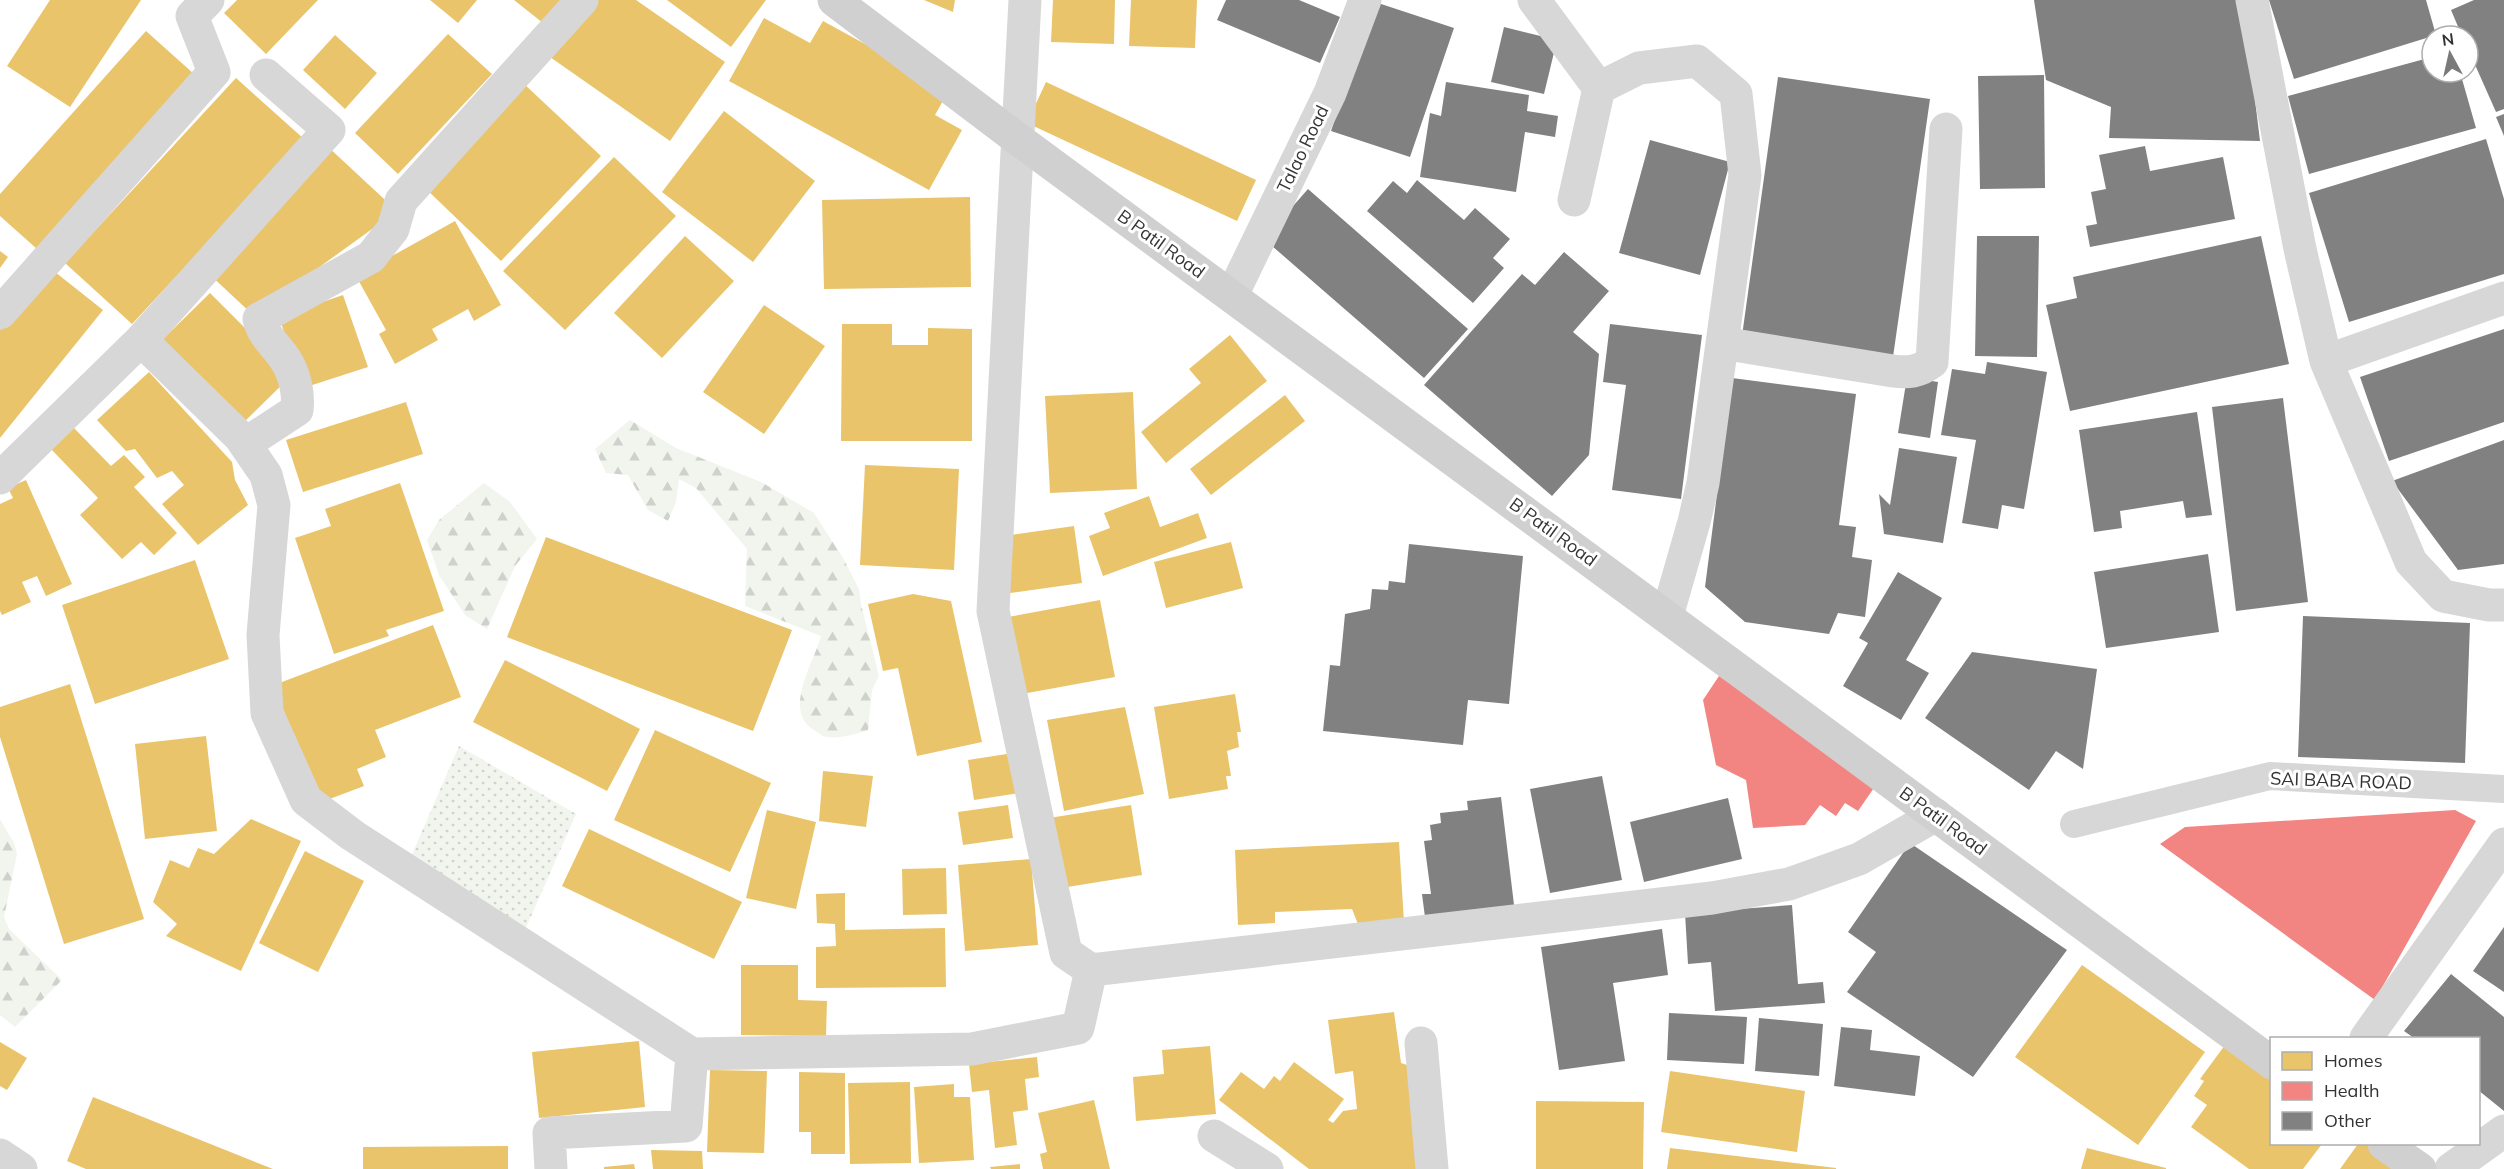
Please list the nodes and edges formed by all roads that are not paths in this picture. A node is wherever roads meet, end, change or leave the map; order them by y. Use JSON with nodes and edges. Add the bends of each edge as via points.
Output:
{"nodes":[{"id":1,"x":208,"y":0,"type":"edge"},
{"id":2,"x":582,"y":0,"type":"edge"},
{"id":3,"x":834,"y":0,"type":"edge"},
{"id":4,"x":1025,"y":0,"type":"edge"},
{"id":5,"x":1365,"y":0,"type":"edge"},
{"id":6,"x":1534,"y":0,"type":"edge"},
{"id":7,"x":2252,"y":0,"type":"edge"},
{"id":8,"x":266,"y":75,"type":"dead end"},
{"id":9,"x":1599,"y":88,"type":"junction"},
{"id":10,"x":1946,"y":129,"type":"dead end"},
{"id":11,"x":1019,"y":140,"type":"junction"},
{"id":12,"x":1574,"y":200,"type":"dead end"},
{"id":13,"x":1232,"y":295,"type":"junction"},
{"id":14,"x":2504,"y":298,"type":"edge"},
{"id":15,"x":0,"y":313,"type":"edge"},
{"id":16,"x":141,"y":340,"type":"junction"},
{"id":17,"x":1722,"y":343,"type":"junction"},
{"id":18,"x":2326,"y":361,"type":"junction"},
{"id":19,"x":245,"y":444,"type":"junction"},
{"id":20,"x":0,"y":478,"type":"edge"},
{"id":21,"x":2504,"y":605,"type":"edge"},
{"id":22,"x":1667,"y":616,"type":"junction"},
{"id":23,"x":2504,"y":789,"type":"edge"},
{"id":24,"x":1935,"y":815,"type":"junction"},
{"id":25,"x":2074,"y":824,"type":"dead end"},
{"id":26,"x":2504,"y":844,"type":"edge"},
{"id":27,"x":1091,"y":970,"type":"junction"},
{"id":28,"x":2367,"y":1037,"type":"edge"},
{"id":29,"x":1422,"y":1042,"type":"dead end"},
{"id":30,"x":692,"y":1054,"type":"junction"},
{"id":31,"x":2270,"y":1062,"type":"edge"},
{"id":32,"x":2504,"y":1131,"type":"edge"},
{"id":33,"x":1214,"y":1136,"type":"dead end"},
{"id":34,"x":2387,"y":1145,"type":"edge"},
{"id":35,"x":0,"y":1155,"type":"edge"},
{"id":36,"x":21,"y":1169,"type":"edge"},
{"id":37,"x":550,"y":1169,"type":"edge"},
{"id":38,"x":1267,"y":1169,"type":"edge"},
{"id":39,"x":1432,"y":1169,"type":"edge"},
{"id":40,"x":2420,"y":1169,"type":"edge"},
{"id":41,"x":2451,"y":1169,"type":"edge"}],
"edges":[{"from":1,"to":15,"type":"street","via":[[192,16],[214,72]]},
{"from":2,"to":19,"type":"street","via":[[401,201],[393,229],[370,256],[259,319],[262,331],[287,361],[298,394],[297,411]]},
{"from":3,"to":11,"type":"main road","name":"B Patil Road"},
{"from":4,"to":11,"type":"street"},
{"from":5,"to":13,"type":"street","name":"Talao Road","via":[[1330,93]]},
{"from":6,"to":9,"type":"street"},
{"from":7,"to":18,"type":"street"},
{"from":8,"to":16,"type":"street","via":[[328,130]]},
{"from":9,"to":12,"type":"street"},
{"from":9,"to":17,"type":"street","via":[[1639,68],[1697,61],[1736,94],[1744,175]]},
{"from":10,"to":17,"type":"street","via":[[1932,362],[1909,373]]},
{"from":11,"to":13,"type":"main road","name":"B Patil Road"},
{"from":11,"to":27,"type":"street","via":[[993,611],[1066,953]]},
{"from":13,"to":22,"type":"main road","name":"B Patil Road"},
{"from":14,"to":18,"type":"street"},
{"from":16,"to":19,"type":"street"},
{"from":16,"to":20,"type":"street"},
{"from":17,"to":22,"type":"street","via":[[1703,483]]},
{"from":18,"to":21,"type":"street","via":[[2411,562],[2443,596]]},
{"from":19,"to":30,"type":"street","via":[[266,475],[274,505],[263,635],[267,713],[306,800],[352,835]]},
{"from":22,"to":24,"type":"main road","name":"B Patil Road"},
{"from":23,"to":25,"type":"street","name":"SAI BABA ROAD","via":[[2270,776]]},
{"from":24,"to":27,"type":"street","via":[[1859,859],[1790,884],[1712,898]]},
{"from":24,"to":31,"type":"main road","name":"B Patil Road"},
{"from":26,"to":28,"type":"street"},
{"from":27,"to":30,"type":"street","via":[[1078,1028],[972,1049]]},
{"from":29,"to":39,"type":"street"},
{"from":30,"to":37,"type":"street","via":[[686,1126],[549,1133]]},
{"from":32,"to":41,"type":"street"},
{"from":33,"to":38,"type":"street"},
{"from":34,"to":40,"type":"main road"},
{"from":35,"to":36,"type":"street"}]}
